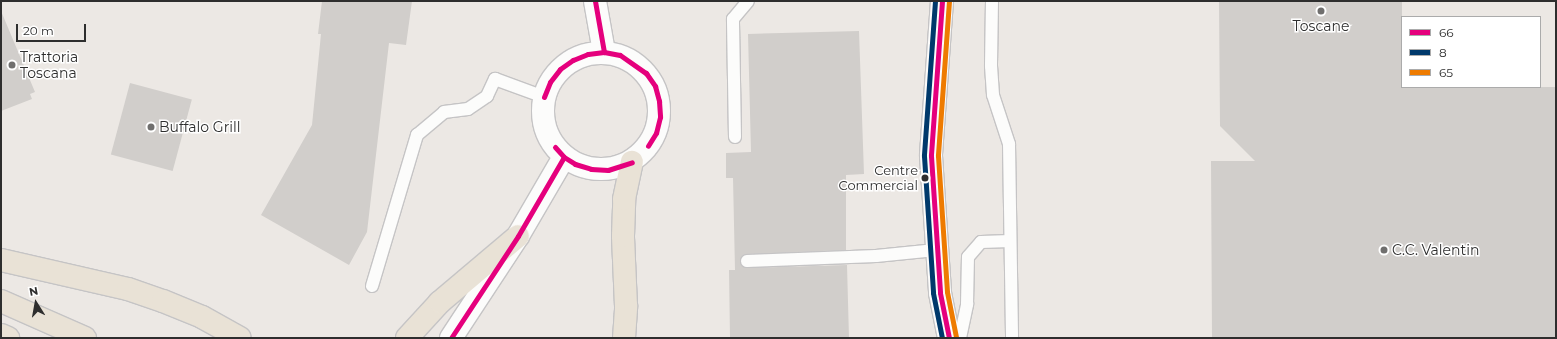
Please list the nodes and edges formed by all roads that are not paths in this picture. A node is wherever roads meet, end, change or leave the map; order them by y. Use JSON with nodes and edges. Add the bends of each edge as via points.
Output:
{"nodes":[{"id":1,"x":595,"y":1,"type":"edge"},
{"id":2,"x":748,"y":1,"type":"edge"},
{"id":3,"x":942,"y":1,"type":"edge"},
{"id":4,"x":992,"y":1,"type":"edge"},
{"id":5,"x":604,"y":52,"type":"junction"},
{"id":6,"x":544,"y":97,"type":"junction"},
{"id":7,"x":735,"y":137,"type":"dead end"},
{"id":8,"x":564,"y":157,"type":"junction"},
{"id":9,"x":632,"y":162,"type":"junction"},
{"id":10,"x":518,"y":236,"type":"junction"},
{"id":11,"x":1010,"y":241,"type":"junction"},
{"id":12,"x":936,"y":250,"type":"junction"},
{"id":13,"x":1,"y":260,"type":"edge"},
{"id":14,"x":747,"y":261,"type":"dead end"},
{"id":15,"x":372,"y":286,"type":"dead end"},
{"id":16,"x":1,"y":301,"type":"edge"},
{"id":17,"x":1,"y":335,"type":"edge"},
{"id":18,"x":8,"y":338,"type":"edge"},
{"id":19,"x":85,"y":338,"type":"edge"},
{"id":20,"x":240,"y":338,"type":"edge"},
{"id":21,"x":407,"y":338,"type":"edge"},
{"id":22,"x":451,"y":338,"type":"edge"},
{"id":23,"x":624,"y":338,"type":"edge"},
{"id":24,"x":948,"y":338,"type":"edge"},
{"id":25,"x":960,"y":338,"type":"edge"},
{"id":26,"x":1012,"y":338,"type":"edge"}],
"edges":[{"from":1,"to":5,"type":"main road"},
{"from":2,"to":7,"type":"lane","via":[[733,19]]},
{"from":3,"to":12,"type":"main road","via":[[931,156]]},
{"from":4,"to":11,"type":"lane","via":[[990,66],[993,95],[1010,144]]},
{"from":5,"to":6,"type":"main road","via":[[588,54],[560,69]]},
{"from":5,"to":9,"type":"main road","via":[[620,55],[640,68],[655,86],[659,101],[660,117],[656,133],[648,146]]},
{"from":6,"to":8,"type":"main road","via":[[542,110],[546,130],[555,148]]},
{"from":6,"to":15,"type":"lane","via":[[495,79],[487,96],[468,109],[444,112],[417,135]]},
{"from":8,"to":9,"type":"main road","via":[[591,169],[608,170]]},
{"from":8,"to":10,"type":"main road"},
{"from":9,"to":23,"type":"highway","via":[[624,199]]},
{"from":10,"to":21,"type":"highway","via":[[440,302]]},
{"from":10,"to":22,"type":"main road"},
{"from":11,"to":25,"type":"lane","via":[[981,242],[968,257],[967,304]]},
{"from":11,"to":26,"type":"lane"},
{"from":12,"to":14,"type":"lane","via":[[876,256]]},
{"from":12,"to":24,"type":"main road"},
{"from":13,"to":20,"type":"highway","via":[[135,291],[202,317]]},
{"from":16,"to":19,"type":"highway"},
{"from":17,"to":18,"type":"highway"}]}
